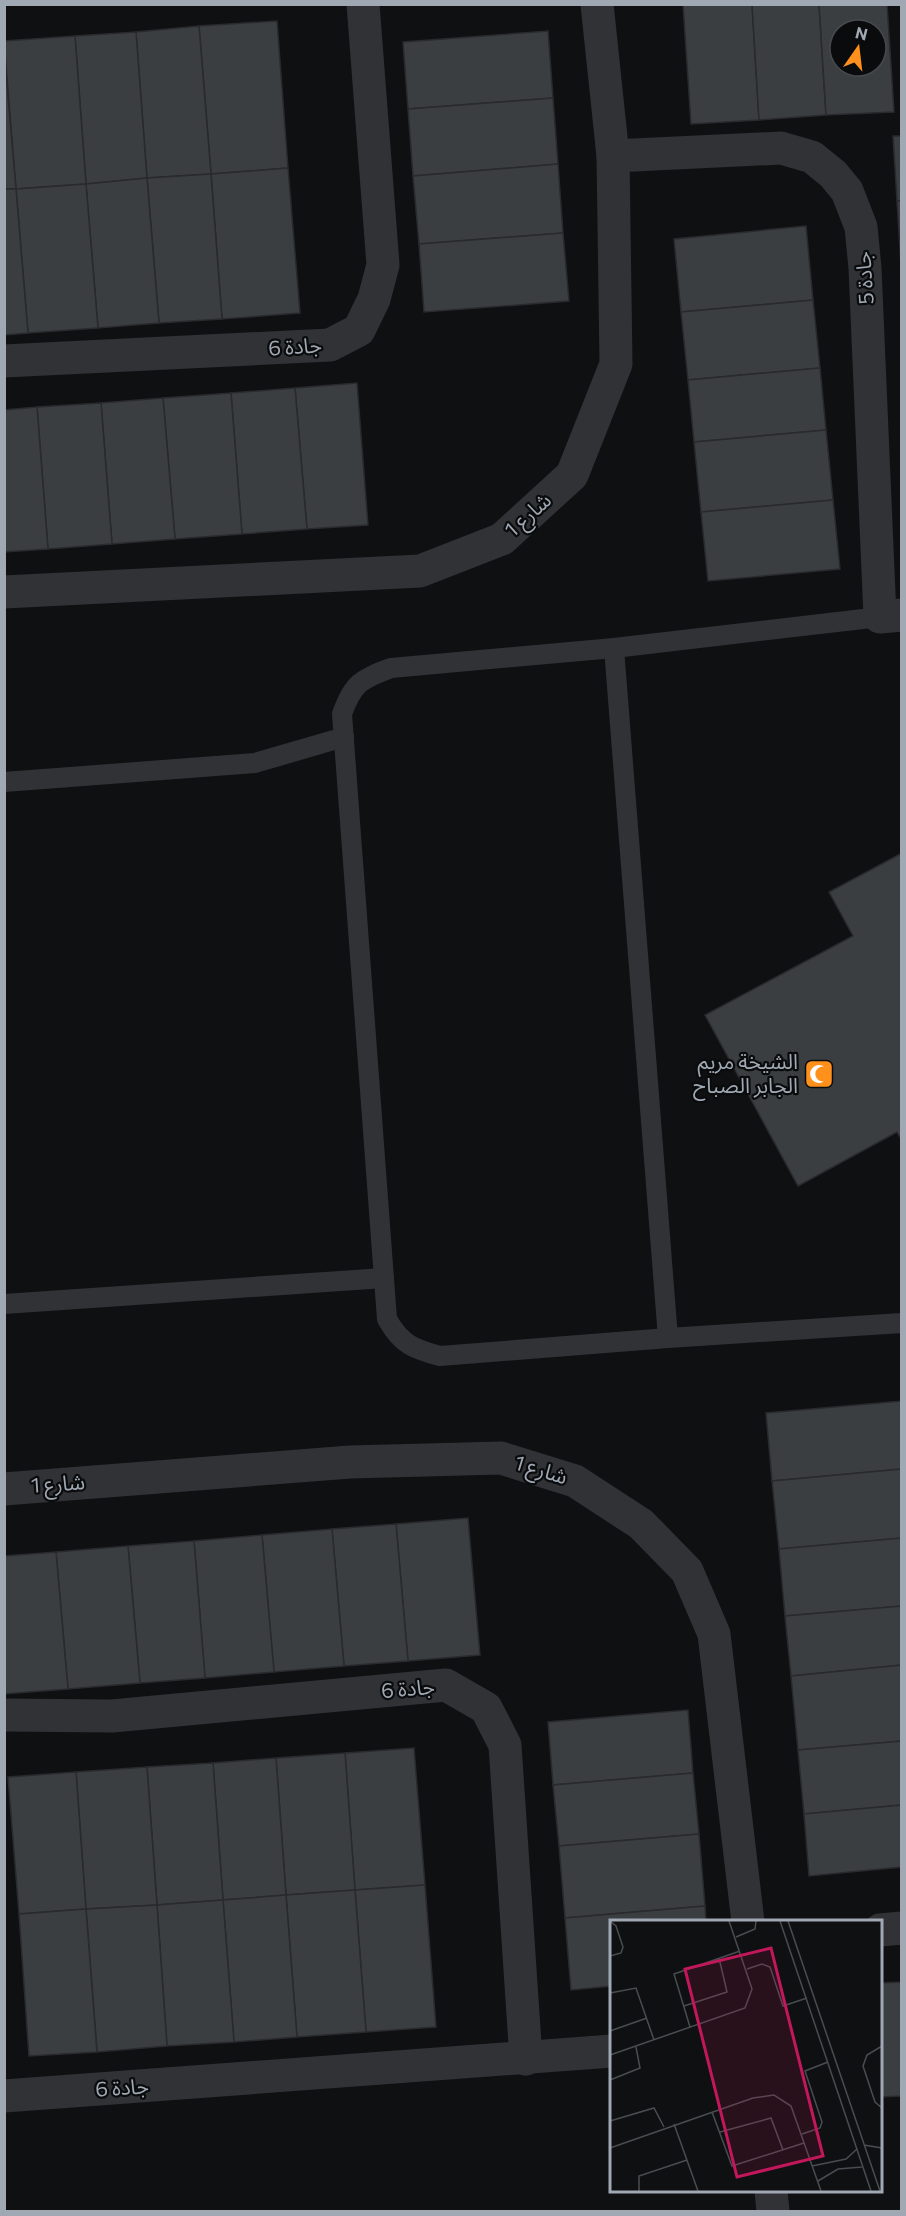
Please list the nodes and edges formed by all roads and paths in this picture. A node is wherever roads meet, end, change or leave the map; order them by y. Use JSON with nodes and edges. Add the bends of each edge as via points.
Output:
{"nodes":[{"id":1,"x":363,"y":4,"type":"edge"},
{"id":2,"x":597,"y":4,"type":"edge"},
{"id":3,"x":614,"y":156,"type":"junction"},
{"id":4,"x":4,"y":361,"type":"edge"},
{"id":5,"x":4,"y":591,"type":"edge"},
{"id":6,"x":891,"y":616,"type":"edge"},
{"id":7,"x":614,"y":648,"type":"junction"},
{"id":8,"x":344,"y":737,"type":"junction"},
{"id":9,"x":4,"y":782,"type":"edge"},
{"id":10,"x":384,"y":1278,"type":"junction"},
{"id":11,"x":4,"y":1304,"type":"edge"},
{"id":12,"x":902,"y":1323,"type":"edge"},
{"id":13,"x":668,"y":1338,"type":"junction"},
{"id":14,"x":4,"y":1489,"type":"edge"},
{"id":15,"x":4,"y":1715,"type":"edge"},
{"id":16,"x":748,"y":1920,"type":"edge"},
{"id":17,"x":902,"y":1928,"type":"edge"},
{"id":18,"x":882,"y":1930,"type":"edge"},
{"id":19,"x":610,"y":2051,"type":"edge"},
{"id":20,"x":526,"y":2059,"type":"junction"},
{"id":21,"x":4,"y":2096,"type":"edge"},
{"id":22,"x":771,"y":2192,"type":"edge"},
{"id":23,"x":773,"y":2211,"type":"edge"}],
"edges":[{"from":1,"to":4,"type":"street","name":"جادة 6","via":[[383,265],[374,299],[359,330],[330,345]]},
{"from":2,"to":3,"type":"street","name":"شارع 1"},
{"from":3,"to":5,"type":"street","name":"شارع 1","via":[[616,364],[572,475],[502,539],[420,571]]},
{"from":3,"to":6,"type":"street","name":"جادة 5","via":[[782,148],[812,157],[847,191],[861,227]]},
{"from":6,"to":7,"type":"lane"},
{"from":7,"to":8,"type":"lane","via":[[391,668],[368,676],[350,691],[342,714]]},
{"from":7,"to":13,"type":"lane"},
{"from":8,"to":9,"type":"lane","via":[[255,763]]},
{"from":8,"to":10,"type":"lane"},
{"from":10,"to":11,"type":"lane"},
{"from":10,"to":13,"type":"lane","via":[[387,1319],[396,1335],[415,1349],[440,1356]]},
{"from":12,"to":13,"type":"lane"},
{"from":14,"to":16,"type":"street","name":"شارع 1","via":[[350,1462],[501,1458],[575,1481],[641,1524],[687,1571],[714,1634]]},
{"from":15,"to":20,"type":"street","name":"جادة 6","via":[[112,1716],[446,1685],[486,1708],[504,1744]]},
{"from":17,"to":18,"type":"street"},
{"from":19,"to":20,"type":"street","name":"جادة 6"},
{"from":20,"to":21,"type":"street","name":"جادة 6"},
{"from":22,"to":23,"type":"street"}]}
